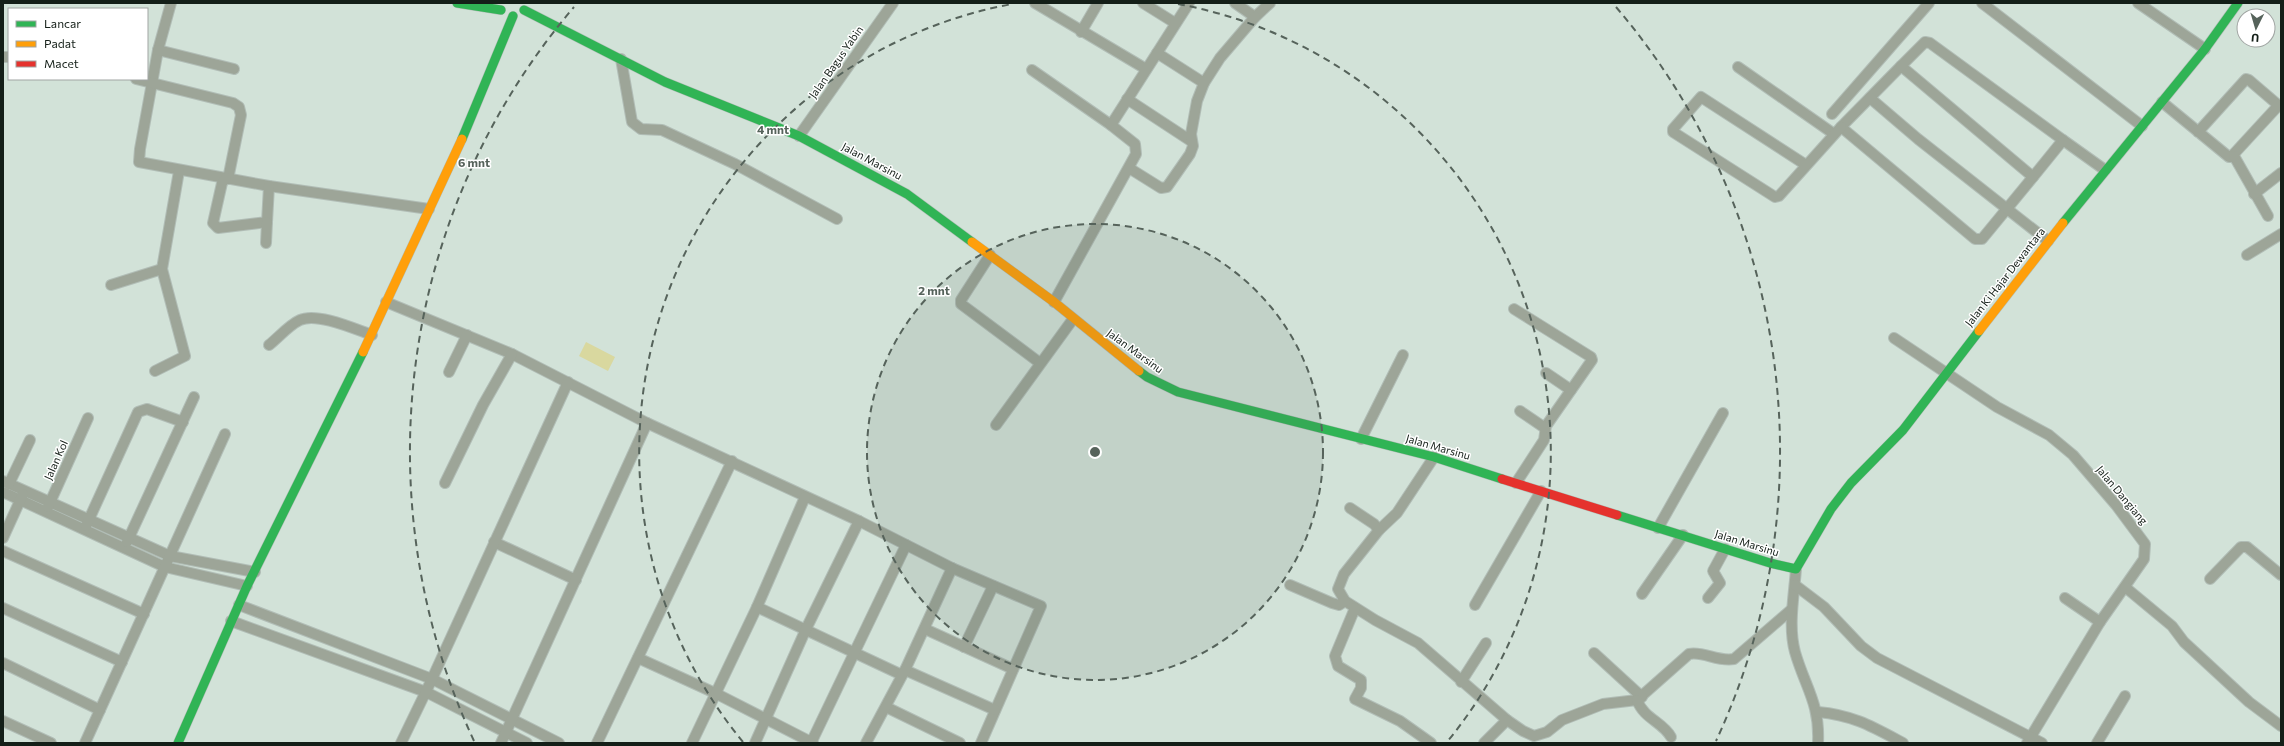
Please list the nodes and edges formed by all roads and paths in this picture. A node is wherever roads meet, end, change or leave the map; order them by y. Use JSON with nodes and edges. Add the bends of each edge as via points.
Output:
{"nodes":[{"id":1,"x":171,"y":3,"type":"edge"},
{"id":2,"x":457,"y":3,"type":"edge"},
{"id":3,"x":893,"y":3,"type":"edge"},
{"id":4,"x":1036,"y":3,"type":"edge"},
{"id":5,"x":1098,"y":3,"type":"edge"},
{"id":6,"x":1143,"y":3,"type":"edge"},
{"id":7,"x":1189,"y":3,"type":"edge"},
{"id":8,"x":1235,"y":3,"type":"edge"},
{"id":9,"x":1270,"y":3,"type":"edge"},
{"id":10,"x":1929,"y":3,"type":"edge"},
{"id":11,"x":1982,"y":3,"type":"edge"},
{"id":12,"x":2138,"y":3,"type":"edge"},
{"id":13,"x":2238,"y":3,"type":"edge"},
{"id":14,"x":500,"y":6,"type":"edge"},
{"id":15,"x":526,"y":6,"type":"edge"},
{"id":16,"x":513,"y":16,"type":"junction"},
{"id":17,"x":1255,"y":17,"type":"junction"},
{"id":18,"x":1175,"y":24,"type":"junction"},
{"id":19,"x":1081,"y":32,"type":"junction"},
{"id":20,"x":2205,"y":49,"type":"junction"},
{"id":21,"x":158,"y":50,"type":"junction"},
{"id":22,"x":1157,"y":52,"type":"junction"},
{"id":23,"x":621,"y":59,"type":"junction"},
{"id":24,"x":1901,"y":66,"type":"junction"},
{"id":25,"x":1738,"y":67,"type":"dead end"},
{"id":26,"x":234,"y":69,"type":"dead end"},
{"id":27,"x":1146,"y":69,"type":"junction"},
{"id":28,"x":1032,"y":70,"type":"dead end"},
{"id":29,"x":139,"y":80,"type":"edge"},
{"id":30,"x":1204,"y":83,"type":"junction"},
{"id":31,"x":152,"y":84,"type":"junction"},
{"id":32,"x":1870,"y":98,"type":"junction"},
{"id":33,"x":1126,"y":99,"type":"junction"},
{"id":34,"x":2162,"y":102,"type":"junction"},
{"id":35,"x":1832,"y":114,"type":"dead end"},
{"id":36,"x":1111,"y":124,"type":"junction"},
{"id":37,"x":2142,"y":126,"type":"junction"},
{"id":38,"x":1838,"y":130,"type":"junction"},
{"id":39,"x":2198,"y":132,"type":"junction"},
{"id":40,"x":799,"y":136,"type":"junction"},
{"id":41,"x":2063,"y":140,"type":"junction"},
{"id":42,"x":1191,"y":141,"type":"junction"},
{"id":43,"x":2234,"y":156,"type":"junction"},
{"id":44,"x":1806,"y":165,"type":"junction"},
{"id":45,"x":1129,"y":168,"type":"junction"},
{"id":46,"x":2104,"y":170,"type":"junction"},
{"id":47,"x":179,"y":171,"type":"junction"},
{"id":48,"x":2281,"y":173,"type":"edge"},
{"id":49,"x":2033,"y":177,"type":"junction"},
{"id":50,"x":227,"y":179,"type":"junction"},
{"id":51,"x":269,"y":186,"type":"junction"},
{"id":52,"x":2254,"y":194,"type":"junction"},
{"id":53,"x":429,"y":209,"type":"junction"},
{"id":54,"x":2008,"y":209,"type":"junction"},
{"id":55,"x":2268,"y":216,"type":"dead end"},
{"id":56,"x":837,"y":218,"type":"dead end"},
{"id":57,"x":267,"y":222,"type":"junction"},
{"id":58,"x":2281,"y":234,"type":"edge"},
{"id":59,"x":2048,"y":241,"type":"junction"},
{"id":60,"x":266,"y":243,"type":"dead end"},
{"id":61,"x":990,"y":255,"type":"junction"},
{"id":62,"x":2247,"y":255,"type":"dead end"},
{"id":63,"x":162,"y":269,"type":"junction"},
{"id":64,"x":111,"y":285,"type":"dead end"},
{"id":65,"x":386,"y":302,"type":"junction"},
{"id":66,"x":1054,"y":302,"type":"junction"},
{"id":67,"x":1514,"y":309,"type":"dead end"},
{"id":68,"x":1073,"y":318,"type":"junction"},
{"id":69,"x":372,"y":334,"type":"junction"},
{"id":70,"x":467,"y":335,"type":"junction"},
{"id":71,"x":1894,"y":338,"type":"dead end"},
{"id":72,"x":269,"y":345,"type":"dead end"},
{"id":73,"x":512,"y":354,"type":"junction"},
{"id":74,"x":1403,"y":355,"type":"dead end"},
{"id":75,"x":1040,"y":364,"type":"junction"},
{"id":76,"x":155,"y":371,"type":"dead end"},
{"id":77,"x":449,"y":372,"type":"dead end"},
{"id":78,"x":1947,"y":372,"type":"junction"},
{"id":79,"x":1546,"y":373,"type":"dead end"},
{"id":80,"x":568,"y":382,"type":"junction"},
{"id":81,"x":1571,"y":390,"type":"junction"},
{"id":82,"x":194,"y":397,"type":"dead end"},
{"id":83,"x":1520,"y":411,"type":"dead end"},
{"id":84,"x":1723,"y":413,"type":"dead end"},
{"id":85,"x":88,"y":418,"type":"dead end"},
{"id":86,"x":183,"y":422,"type":"junction"},
{"id":87,"x":647,"y":423,"type":"junction"},
{"id":88,"x":996,"y":425,"type":"dead end"},
{"id":89,"x":1545,"y":428,"type":"junction"},
{"id":90,"x":225,"y":434,"type":"dead end"},
{"id":91,"x":1361,"y":439,"type":"junction"},
{"id":92,"x":30,"y":440,"type":"dead end"},
{"id":93,"x":1434,"y":457,"type":"junction"},
{"id":94,"x":732,"y":462,"type":"junction"},
{"id":95,"x":1516,"y":482,"type":"junction"},
{"id":96,"x":445,"y":483,"type":"dead end"},
{"id":97,"x":5,"y":486,"type":"edge"},
{"id":98,"x":1542,"y":491,"type":"junction"},
{"id":99,"x":23,"y":495,"type":"junction"},
{"id":100,"x":806,"y":498,"type":"junction"},
{"id":101,"x":49,"y":506,"type":"junction"},
{"id":102,"x":1350,"y":508,"type":"dead end"},
{"id":103,"x":89,"y":520,"type":"junction"},
{"id":104,"x":859,"y":522,"type":"junction"},
{"id":105,"x":1658,"y":528,"type":"junction"},
{"id":106,"x":85,"y":529,"type":"junction"},
{"id":107,"x":1379,"y":530,"type":"junction"},
{"id":108,"x":1683,"y":536,"type":"junction"},
{"id":109,"x":129,"y":537,"type":"junction"},
{"id":110,"x":3,"y":538,"type":"edge"},
{"id":111,"x":494,"y":542,"type":"junction"},
{"id":112,"x":906,"y":545,"type":"junction"},
{"id":113,"x":124,"y":547,"type":"junction"},
{"id":114,"x":1725,"y":549,"type":"junction"},
{"id":115,"x":3,"y":551,"type":"edge"},
{"id":116,"x":170,"y":556,"type":"junction"},
{"id":117,"x":165,"y":567,"type":"junction"},
{"id":118,"x":952,"y":568,"type":"junction"},
{"id":119,"x":1796,"y":569,"type":"junction"},
{"id":120,"x":255,"y":572,"type":"junction"},
{"id":121,"x":2281,"y":575,"type":"edge"},
{"id":122,"x":2210,"y":579,"type":"dead end"},
{"id":123,"x":576,"y":580,"type":"junction"},
{"id":124,"x":1290,"y":585,"type":"dead end"},
{"id":125,"x":248,"y":586,"type":"junction"},
{"id":126,"x":993,"y":586,"type":"junction"},
{"id":127,"x":1795,"y":586,"type":"junction"},
{"id":128,"x":2126,"y":587,"type":"junction"},
{"id":129,"x":1642,"y":594,"type":"dead end"},
{"id":130,"x":1708,"y":598,"type":"dead end"},
{"id":131,"x":2065,"y":598,"type":"dead end"},
{"id":132,"x":1346,"y":601,"type":"junction"},
{"id":133,"x":239,"y":605,"type":"junction"},
{"id":134,"x":1475,"y":605,"type":"dead end"},
{"id":135,"x":757,"y":607,"type":"junction"},
{"id":136,"x":3,"y":608,"type":"edge"},
{"id":137,"x":1355,"y":608,"type":"junction"},
{"id":138,"x":1792,"y":609,"type":"junction"},
{"id":139,"x":144,"y":614,"type":"junction"},
{"id":140,"x":231,"y":621,"type":"junction"},
{"id":141,"x":2100,"y":622,"type":"junction"},
{"id":142,"x":806,"y":629,"type":"junction"},
{"id":143,"x":925,"y":629,"type":"junction"},
{"id":144,"x":1486,"y":643,"type":"dead end"},
{"id":145,"x":964,"y":647,"type":"junction"},
{"id":146,"x":1594,"y":653,"type":"dead end"},
{"id":147,"x":855,"y":654,"type":"junction"},
{"id":148,"x":638,"y":658,"type":"junction"},
{"id":149,"x":122,"y":662,"type":"junction"},
{"id":150,"x":3,"y":663,"type":"edge"},
{"id":151,"x":1013,"y":669,"type":"junction"},
{"id":152,"x":904,"y":672,"type":"junction"},
{"id":153,"x":432,"y":679,"type":"junction"},
{"id":154,"x":1461,"y":682,"type":"junction"},
{"id":155,"x":426,"y":692,"type":"junction"},
{"id":156,"x":715,"y":693,"type":"junction"},
{"id":157,"x":2125,"y":696,"type":"dead end"},
{"id":158,"x":1640,"y":699,"type":"junction"},
{"id":159,"x":886,"y":707,"type":"junction"},
{"id":160,"x":100,"y":710,"type":"junction"},
{"id":161,"x":995,"y":710,"type":"junction"},
{"id":162,"x":1818,"y":712,"type":"junction"},
{"id":163,"x":512,"y":720,"type":"junction"},
{"id":164,"x":767,"y":720,"type":"junction"},
{"id":165,"x":1507,"y":720,"type":"junction"},
{"id":166,"x":3,"y":721,"type":"edge"},
{"id":167,"x":2281,"y":726,"type":"edge"},
{"id":168,"x":506,"y":733,"type":"junction"},
{"id":169,"x":1671,"y":737,"type":"dead end"},
{"id":170,"x":2029,"y":740,"type":"edge"},
{"id":171,"x":51,"y":743,"type":"edge"},
{"id":172,"x":85,"y":743,"type":"edge"},
{"id":173,"x":178,"y":743,"type":"edge"},
{"id":174,"x":401,"y":743,"type":"edge"},
{"id":175,"x":501,"y":743,"type":"edge"},
{"id":176,"x":527,"y":743,"type":"edge"},
{"id":177,"x":559,"y":743,"type":"edge"},
{"id":178,"x":597,"y":743,"type":"edge"},
{"id":179,"x":692,"y":743,"type":"edge"},
{"id":180,"x":755,"y":743,"type":"edge"},
{"id":181,"x":812,"y":743,"type":"edge"},
{"id":182,"x":866,"y":743,"type":"edge"},
{"id":183,"x":960,"y":743,"type":"edge"},
{"id":184,"x":981,"y":743,"type":"edge"},
{"id":185,"x":1431,"y":743,"type":"edge"},
{"id":186,"x":1484,"y":743,"type":"edge"},
{"id":187,"x":1818,"y":743,"type":"edge"},
{"id":188,"x":1903,"y":743,"type":"edge"},
{"id":189,"x":2042,"y":743,"type":"edge"},
{"id":190,"x":2097,"y":743,"type":"edge"}],
"edges":[{"from":1,"to":21,"type":"street"},
{"from":2,"to":14,"type":"street"},
{"from":3,"to":40,"type":"street","name":"Jalan Bagus Yabin"},
{"from":4,"to":19,"type":"street"},
{"from":5,"to":19,"type":"street"},
{"from":6,"to":18,"type":"street"},
{"from":7,"to":18,"type":"street"},
{"from":8,"to":17,"type":"street"},
{"from":9,"to":17,"type":"street"},
{"from":10,"to":35,"type":"street"},
{"from":11,"to":37,"type":"street"},
{"from":12,"to":20,"type":"street"},
{"from":13,"to":20,"type":"street","name":"Jalan Ki Hajar Dewantara"},
{"from":14,"to":16,"type":"street"},
{"from":15,"to":16,"type":"street"},
{"from":15,"to":23,"type":"street","name":"Jalan Marsinu"},
{"from":16,"to":53,"type":"street","via":[[457,150]]},
{"from":17,"to":30,"type":"street","via":[[1220,58]]},
{"from":18,"to":22,"type":"street"},
{"from":19,"to":27,"type":"street"},
{"from":20,"to":34,"type":"street","name":"Jalan Ki Hajar Dewantara"},
{"from":21,"to":26,"type":"street"},
{"from":21,"to":31,"type":"street"},
{"from":22,"to":27,"type":"street"},
{"from":22,"to":30,"type":"street"},
{"from":23,"to":40,"type":"street","name":"Jalan Marsinu","via":[[665,82]]},
{"from":23,"to":56,"type":"street","via":[[632,122],[635,126],[641,129],[662,130],[735,164]]},
{"from":24,"to":32,"type":"street"},
{"from":24,"to":41,"type":"street","via":[[1924,42],[1930,43]]},
{"from":24,"to":49,"type":"street"},
{"from":25,"to":38,"type":"street"},
{"from":27,"to":33,"type":"street"},
{"from":28,"to":36,"type":"street"},
{"from":29,"to":31,"type":"street"},
{"from":30,"to":42,"type":"street","via":[[1197,101]]},
{"from":31,"to":47,"type":"street","via":[[138,161]]},
{"from":31,"to":50,"type":"street","via":[[233,102],[239,107],[240,115]]},
{"from":32,"to":38,"type":"street"},
{"from":32,"to":54,"type":"street"},
{"from":33,"to":36,"type":"street"},
{"from":33,"to":42,"type":"street"},
{"from":34,"to":37,"type":"street","name":"Jalan Ki Hajar Dewantara"},
{"from":34,"to":39,"type":"street"},
{"from":36,"to":45,"type":"street","via":[[1135,144],[1136,154]]},
{"from":37,"to":46,"type":"street","name":"Jalan Ki Hajar Dewantara"},
{"from":38,"to":44,"type":"street"},
{"from":38,"to":54,"type":"street","via":[[1975,239],[1984,238]]},
{"from":39,"to":43,"type":"street","via":[[2229,157]]},
{"from":39,"to":43,"type":"street","via":[[2243,81],[2249,80],[2277,104],[2277,107]]},
{"from":40,"to":61,"type":"street","name":"Jalan Marsinu","via":[[907,194]]},
{"from":41,"to":46,"type":"street"},
{"from":41,"to":49,"type":"street"},
{"from":42,"to":45,"type":"street","via":[[1190,154],[1165,188]]},
{"from":43,"to":52,"type":"street"},
{"from":44,"to":44,"type":"street","via":[[1779,196],[1775,197],[1673,129],[1701,97]]},
{"from":45,"to":66,"type":"street"},
{"from":46,"to":59,"type":"street","name":"Jalan Ki Hajar Dewantara"},
{"from":47,"to":50,"type":"street"},
{"from":47,"to":63,"type":"street"},
{"from":48,"to":52,"type":"street"},
{"from":49,"to":54,"type":"street"},
{"from":50,"to":51,"type":"street"},
{"from":50,"to":57,"type":"street","via":[[222,183],[215,226],[222,228]]},
{"from":51,"to":53,"type":"street"},
{"from":51,"to":57,"type":"street"},
{"from":52,"to":55,"type":"street"},
{"from":53,"to":65,"type":"street"},
{"from":54,"to":59,"type":"street"},
{"from":57,"to":60,"type":"street"},
{"from":58,"to":62,"type":"street"},
{"from":59,"to":78,"type":"street","name":"Jalan Ki Hajar Dewantara"},
{"from":61,"to":66,"type":"street","name":"Jalan Marsinu"},
{"from":61,"to":75,"type":"street","via":[[961,300],[961,304]]},
{"from":63,"to":64,"type":"street"},
{"from":63,"to":76,"type":"street","via":[[185,356]]},
{"from":65,"to":69,"type":"street"},
{"from":65,"to":70,"type":"street"},
{"from":66,"to":68,"type":"street","name":"Jalan Marsinu"},
{"from":67,"to":81,"type":"street","via":[[1591,357],[1591,362]]},
{"from":68,"to":75,"type":"street"},
{"from":68,"to":91,"type":"street","name":"Jalan Marsinu","via":[[1147,377],[1178,392]]},
{"from":69,"to":72,"type":"street","via":[[322,319],[310,318],[299,320]]},
{"from":69,"to":120,"type":"street"},
{"from":70,"to":73,"type":"street"},
{"from":70,"to":77,"type":"street"},
{"from":71,"to":78,"type":"street","name":"Jalan Dangiang","via":[[1937,368]]},
{"from":73,"to":80,"type":"street"},
{"from":73,"to":96,"type":"street"},
{"from":74,"to":91,"type":"street"},
{"from":75,"to":88,"type":"street"},
{"from":78,"to":119,"type":"street","name":"Jalan Ki Hajar Dewantara","via":[[1903,430],[1831,509]]},
{"from":78,"to":128,"type":"street","name":"Jalan Dangiang","via":[[1997,407],[2049,435],[2073,455],[2116,505],[2145,544],[2144,559]]},
{"from":79,"to":81,"type":"street"},
{"from":80,"to":87,"type":"street"},
{"from":80,"to":111,"type":"street"},
{"from":81,"to":89,"type":"street"},
{"from":82,"to":86,"type":"street"},
{"from":83,"to":89,"type":"street"},
{"from":84,"to":105,"type":"street"},
{"from":85,"to":101,"type":"street","name":"Jalan Kol"},
{"from":86,"to":103,"type":"street","via":[[147,409],[139,410]]},
{"from":86,"to":109,"type":"street"},
{"from":87,"to":94,"type":"street"},
{"from":87,"to":123,"type":"street"},
{"from":89,"to":95,"type":"street","via":[[1544,440]]},
{"from":90,"to":116,"type":"street"},
{"from":91,"to":93,"type":"street","name":"Jalan Marsinu"},
{"from":92,"to":97,"type":"street"},
{"from":93,"to":95,"type":"street","name":"Jalan Marsinu"},
{"from":93,"to":107,"type":"street","via":[[1397,513]]},
{"from":94,"to":100,"type":"street"},
{"from":94,"to":148,"type":"street"},
{"from":95,"to":98,"type":"street","name":"Jalan Marsinu"},
{"from":97,"to":99,"type":"street"},
{"from":98,"to":105,"type":"street","name":"Jalan Marsinu"},
{"from":98,"to":134,"type":"street"},
{"from":99,"to":101,"type":"street"},
{"from":99,"to":110,"type":"street"},
{"from":100,"to":104,"type":"street"},
{"from":100,"to":135,"type":"street"},
{"from":101,"to":103,"type":"street"},
{"from":101,"to":106,"type":"street"},
{"from":102,"to":107,"type":"street"},
{"from":103,"to":106,"type":"street"},
{"from":103,"to":109,"type":"street"},
{"from":104,"to":112,"type":"street"},
{"from":104,"to":142,"type":"street"},
{"from":105,"to":108,"type":"street","name":"Jalan Marsinu"},
{"from":106,"to":113,"type":"street"},
{"from":107,"to":132,"type":"street","via":[[1344,574],[1338,589]]},
{"from":108,"to":114,"type":"street","name":"Jalan Marsinu"},
{"from":108,"to":129,"type":"street"},
{"from":109,"to":113,"type":"street"},
{"from":109,"to":116,"type":"street"},
{"from":111,"to":123,"type":"street"},
{"from":111,"to":153,"type":"street"},
{"from":112,"to":118,"type":"street"},
{"from":112,"to":147,"type":"street"},
{"from":113,"to":117,"type":"street"},
{"from":114,"to":119,"type":"street","name":"Jalan Marsinu"},
{"from":114,"to":130,"type":"street","via":[[1713,571],[1720,584]]},
{"from":115,"to":139,"type":"street"},
{"from":116,"to":117,"type":"street"},
{"from":116,"to":120,"type":"street"},
{"from":117,"to":125,"type":"street"},
{"from":117,"to":139,"type":"street"},
{"from":118,"to":126,"type":"street"},
{"from":118,"to":143,"type":"street"},
{"from":119,"to":127,"type":"street"},
{"from":120,"to":125,"type":"street"},
{"from":121,"to":122,"type":"street","via":[[2246,547],[2241,547]]},
{"from":123,"to":163,"type":"street"},
{"from":124,"to":132,"type":"street","via":[[1339,605]]},
{"from":125,"to":133,"type":"street"},
{"from":126,"to":145,"type":"street"},
{"from":126,"to":151,"type":"street","via":[[1041,606]]},
{"from":127,"to":138,"type":"street"},
{"from":127,"to":170,"type":"street","via":[[1824,607],[1861,646],[1877,658]]},
{"from":128,"to":141,"type":"street","name":"Jalan Dangiang"},
{"from":128,"to":167,"type":"street","via":[[2172,626],[2184,642],[2249,702]]},
{"from":131,"to":141,"type":"street"},
{"from":132,"to":137,"type":"street"},
{"from":133,"to":140,"type":"street"},
{"from":133,"to":153,"type":"street"},
{"from":135,"to":142,"type":"street"},
{"from":135,"to":156,"type":"street"},
{"from":136,"to":149,"type":"street"},
{"from":137,"to":154,"type":"street","via":[[1418,643]]},
{"from":137,"to":185,"type":"street","via":[[1335,656],[1338,666],[1361,680],[1361,688],[1355,699],[1400,721]]},
{"from":138,"to":158,"type":"street","via":[[1734,659],[1724,660],[1698,653],[1689,654]]},
{"from":138,"to":162,"type":"street","via":[[1795,651]]},
{"from":139,"to":149,"type":"street"},
{"from":140,"to":155,"type":"street"},
{"from":140,"to":173,"type":"street"},
{"from":141,"to":170,"type":"street","name":"Jalan Dangiang"},
{"from":142,"to":147,"type":"street"},
{"from":142,"to":164,"type":"street"},
{"from":143,"to":145,"type":"street"},
{"from":143,"to":152,"type":"street"},
{"from":144,"to":154,"type":"street"},
{"from":145,"to":151,"type":"street"},
{"from":146,"to":158,"type":"street"},
{"from":147,"to":152,"type":"street"},
{"from":147,"to":181,"type":"street"},
{"from":148,"to":156,"type":"street"},
{"from":148,"to":178,"type":"street"},
{"from":149,"to":160,"type":"street"},
{"from":150,"to":160,"type":"street"},
{"from":151,"to":161,"type":"street"},
{"from":152,"to":159,"type":"street"},
{"from":152,"to":161,"type":"street"},
{"from":153,"to":155,"type":"street"},
{"from":153,"to":163,"type":"street"},
{"from":154,"to":165,"type":"street"},
{"from":155,"to":168,"type":"street"},
{"from":155,"to":174,"type":"street"},
{"from":156,"to":164,"type":"street"},
{"from":156,"to":179,"type":"street"},
{"from":157,"to":190,"type":"street"},
{"from":158,"to":165,"type":"street","via":[[1603,704],[1562,720],[1540,735],[1523,731]]},
{"from":158,"to":169,"type":"street","via":[[1639,706],[1652,721],[1665,728]]},
{"from":159,"to":182,"type":"street"},
{"from":159,"to":183,"type":"street"},
{"from":160,"to":172,"type":"street"},
{"from":161,"to":184,"type":"street"},
{"from":162,"to":187,"type":"street"},
{"from":162,"to":188,"type":"street","via":[[1840,714],[1859,720]]},
{"from":163,"to":168,"type":"street"},
{"from":163,"to":177,"type":"street"},
{"from":164,"to":180,"type":"street"},
{"from":164,"to":181,"type":"street"},
{"from":165,"to":186,"type":"street"},
{"from":166,"to":171,"type":"street"},
{"from":168,"to":175,"type":"street"},
{"from":168,"to":176,"type":"street"},
{"from":170,"to":189,"type":"street"}]}
